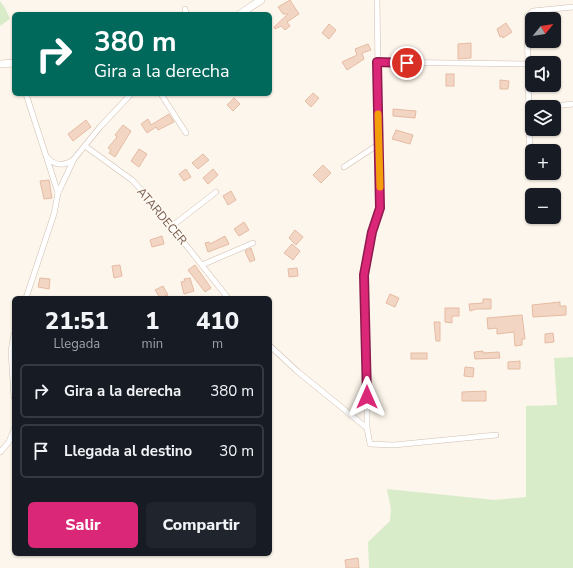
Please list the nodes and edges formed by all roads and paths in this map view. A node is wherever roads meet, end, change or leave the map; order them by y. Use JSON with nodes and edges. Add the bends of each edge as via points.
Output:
{"nodes":[{"id":1,"x":261,"y":0,"type":"edge"},
{"id":2,"x":377,"y":0,"type":"edge"},
{"id":3,"x":573,"y":7,"type":"edge"},
{"id":4,"x":243,"y":12,"type":"edge"},
{"id":5,"x":528,"y":56,"type":"edge"},
{"id":6,"x":377,"y":62,"type":"junction"},
{"id":7,"x":12,"y":63,"type":"edge"},
{"id":8,"x":0,"y":64,"type":"edge"},
{"id":9,"x":525,"y":64,"type":"edge"},
{"id":10,"x":27,"y":96,"type":"edge"},
{"id":11,"x":129,"y":96,"type":"edge"},
{"id":12,"x":162,"y":96,"type":"edge"},
{"id":13,"x":573,"y":104,"type":"edge"},
{"id":14,"x":561,"y":105,"type":"edge"},
{"id":15,"x":186,"y":133,"type":"dead end"},
{"id":16,"x":379,"y":144,"type":"junction"},
{"id":17,"x":85,"y":146,"type":"junction"},
{"id":18,"x":44,"y":152,"type":"junction"},
{"id":19,"x":74,"y":159,"type":"junction"},
{"id":20,"x":344,"y":167,"type":"dead end"},
{"id":21,"x":216,"y":192,"type":"dead end"},
{"id":22,"x":58,"y":194,"type":"junction"},
{"id":23,"x":172,"y":226,"type":"junction"},
{"id":24,"x":253,"y":243,"type":"dead end"},
{"id":25,"x":202,"y":265,"type":"junction"},
{"id":26,"x":27,"y":296,"type":"edge"},
{"id":27,"x":226,"y":296,"type":"edge"},
{"id":28,"x":12,"y":345,"type":"edge"},
{"id":29,"x":272,"y":348,"type":"edge"},
{"id":30,"x":12,"y":366,"type":"edge"},
{"id":31,"x":367,"y":428,"type":"junction"},
{"id":32,"x":12,"y":434,"type":"edge"},
{"id":33,"x":496,"y":435,"type":"dead end"},
{"id":34,"x":0,"y":452,"type":"edge"}],
"edges":[{"from":1,"to":4,"type":"main road"},
{"from":2,"to":6,"type":"street"},
{"from":3,"to":5,"type":"street","via":[[533,11],[528,14]]},
{"from":6,"to":9,"type":"street"},
{"from":6,"to":16,"type":"street"},
{"from":7,"to":8,"type":"main road"},
{"from":10,"to":18,"type":"street"},
{"from":11,"to":17,"type":"street"},
{"from":12,"to":15,"type":"street"},
{"from":13,"to":14,"type":"street"},
{"from":16,"to":20,"type":"street"},
{"from":16,"to":31,"type":"street","via":[[380,208],[372,232],[364,275]]},
{"from":17,"to":19,"type":"street"},
{"from":17,"to":23,"type":"street","name":"ATARDECER","via":[[132,180]]},
{"from":18,"to":19,"type":"street","via":[[56,164],[64,164]]},
{"from":18,"to":22,"type":"street"},
{"from":19,"to":22,"type":"street"},
{"from":21,"to":23,"type":"street"},
{"from":22,"to":26,"type":"street","via":[[54,214]]},
{"from":23,"to":25,"type":"street","name":"ATARDECER"},
{"from":24,"to":25,"type":"street"},
{"from":25,"to":27,"type":"street","name":"ATARDECER"},
{"from":28,"to":30,"type":"street"},
{"from":29,"to":31,"type":"street"},
{"from":31,"to":33,"type":"street","via":[[370,444],[394,445]]},
{"from":32,"to":34,"type":"street"}]}
